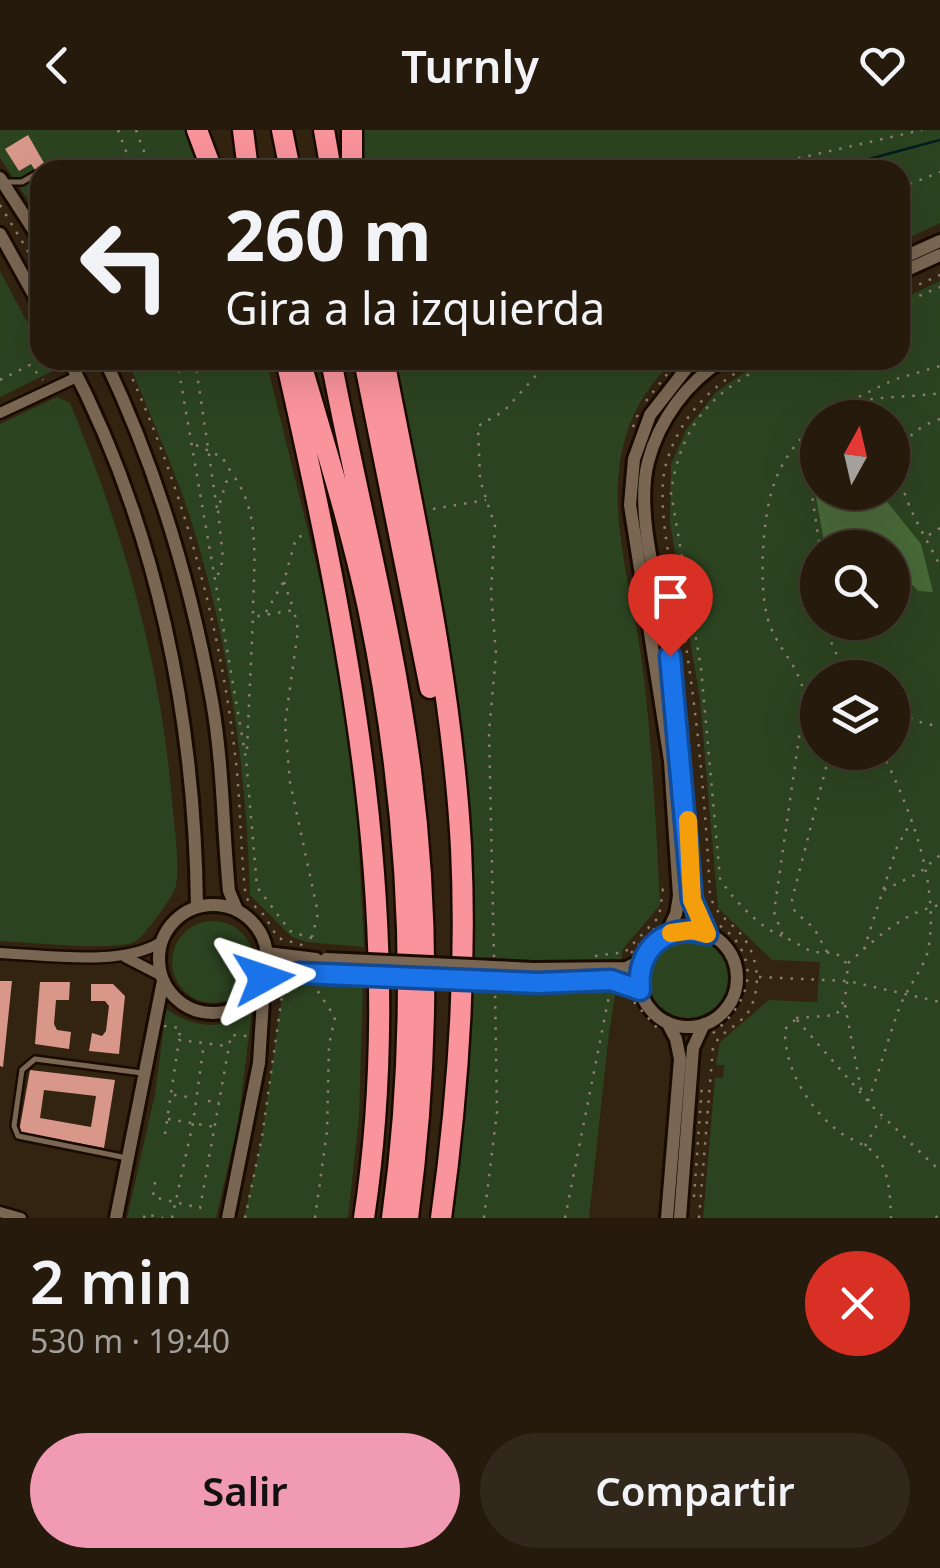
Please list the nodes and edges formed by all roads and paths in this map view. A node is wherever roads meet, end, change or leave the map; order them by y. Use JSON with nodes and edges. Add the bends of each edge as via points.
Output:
{"nodes":[{"id":1,"x":118,"y":130,"type":"edge"},
{"id":2,"x":136,"y":130,"type":"edge"},
{"id":3,"x":197,"y":130,"type":"edge"},
{"id":4,"x":242,"y":130,"type":"edge"},
{"id":5,"x":282,"y":130,"type":"edge"},
{"id":6,"x":292,"y":130,"type":"edge"},
{"id":7,"x":324,"y":130,"type":"edge"},
{"id":8,"x":352,"y":130,"type":"edge"},
{"id":9,"x":922,"y":130,"type":"edge"},
{"id":10,"x":129,"y":160,"type":"edge"},
{"id":11,"x":148,"y":160,"type":"edge"},
{"id":12,"x":208,"y":160,"type":"edge"},
{"id":13,"x":244,"y":160,"type":"edge"},
{"id":14,"x":288,"y":160,"type":"edge"},
{"id":15,"x":297,"y":160,"type":"edge"},
{"id":16,"x":329,"y":160,"type":"edge"},
{"id":17,"x":352,"y":160,"type":"edge"},
{"id":18,"x":791,"y":160,"type":"edge"},
{"id":19,"x":940,"y":172,"type":"edge"},
{"id":20,"x":30,"y":177,"type":"edge"},
{"id":21,"x":2,"y":180,"type":"edge"},
{"id":22,"x":910,"y":184,"type":"edge"},
{"id":23,"x":0,"y":205,"type":"edge"},
{"id":24,"x":30,"y":224,"type":"edge"},
{"id":25,"x":0,"y":234,"type":"edge"},
{"id":26,"x":940,"y":242,"type":"edge"},
{"id":27,"x":30,"y":254,"type":"edge"},
{"id":28,"x":910,"y":255,"type":"edge"},
{"id":29,"x":940,"y":255,"type":"edge"},
{"id":30,"x":910,"y":269,"type":"edge"},
{"id":31,"x":940,"y":275,"type":"edge"},
{"id":32,"x":940,"y":287,"type":"edge"},
{"id":33,"x":30,"y":288,"type":"edge"},
{"id":34,"x":910,"y":288,"type":"edge"},
{"id":35,"x":910,"y":300,"type":"edge"},
{"id":36,"x":30,"y":364,"type":"edge"},
{"id":37,"x":940,"y":366,"type":"edge"},
{"id":38,"x":34,"y":370,"type":"edge"},
{"id":39,"x":73,"y":370,"type":"edge"},
{"id":40,"x":108,"y":370,"type":"edge"},
{"id":41,"x":179,"y":370,"type":"edge"},
{"id":42,"x":197,"y":370,"type":"edge"},
{"id":43,"x":278,"y":370,"type":"edge"},
{"id":44,"x":288,"y":370,"type":"edge"},
{"id":45,"x":303,"y":370,"type":"edge"},
{"id":46,"x":334,"y":370,"type":"edge"},
{"id":47,"x":366,"y":370,"type":"edge"},
{"id":48,"x":386,"y":370,"type":"edge"},
{"id":49,"x":541,"y":370,"type":"edge"},
{"id":50,"x":685,"y":370,"type":"edge"},
{"id":51,"x":707,"y":370,"type":"edge"},
{"id":52,"x":742,"y":370,"type":"edge"},
{"id":53,"x":760,"y":370,"type":"edge"},
{"id":54,"x":77,"y":377,"type":"junction"},
{"id":55,"x":0,"y":380,"type":"edge"},
{"id":56,"x":48,"y":390,"type":"junction"},
{"id":57,"x":940,"y":393,"type":"edge"},
{"id":58,"x":851,"y":400,"type":"edge"},
{"id":59,"x":872,"y":400,"type":"edge"},
{"id":60,"x":0,"y":413,"type":"edge"},
{"id":61,"x":940,"y":419,"type":"edge"},
{"id":62,"x":800,"y":439,"type":"edge"},
{"id":63,"x":193,"y":444,"type":"junction"},
{"id":64,"x":206,"y":448,"type":"junction"},
{"id":65,"x":234,"y":478,"type":"junction"},
{"id":66,"x":488,"y":500,"type":"junction"},
{"id":67,"x":316,"y":506,"type":"junction"},
{"id":68,"x":434,"y":509,"type":"dead end"},
{"id":69,"x":218,"y":510,"type":"junction"},
{"id":70,"x":657,"y":521,"type":"dead end"},
{"id":71,"x":940,"y":528,"type":"edge"},
{"id":72,"x":304,"y":536,"type":"dead end"},
{"id":73,"x":926,"y":537,"type":"junction"},
{"id":74,"x":940,"y":566,"type":"edge"},
{"id":75,"x":217,"y":577,"type":"junction"},
{"id":76,"x":284,"y":581,"type":"junction"},
{"id":77,"x":670,"y":604,"type":"dead end"},
{"id":78,"x":294,"y":610,"type":"junction"},
{"id":79,"x":266,"y":613,"type":"junction"},
{"id":80,"x":253,"y":617,"type":"junction"},
{"id":81,"x":910,"y":717,"type":"edge"},
{"id":82,"x":940,"y":727,"type":"edge"},
{"id":83,"x":246,"y":759,"type":"junction"},
{"id":84,"x":825,"y":770,"type":"edge"},
{"id":85,"x":890,"y":770,"type":"edge"},
{"id":86,"x":913,"y":819,"type":"junction"},
{"id":87,"x":940,"y":855,"type":"edge"},
{"id":88,"x":928,"y":866,"type":"junction"},
{"id":89,"x":668,"y":889,"type":"dead end"},
{"id":90,"x":883,"y":890,"type":"junction"},
{"id":91,"x":710,"y":895,"type":"junction"},
{"id":92,"x":668,"y":896,"type":"dead end"},
{"id":93,"x":701,"y":896,"type":"dead end"},
{"id":94,"x":940,"y":905,"type":"edge"},
{"id":95,"x":934,"y":906,"type":"junction"},
{"id":96,"x":197,"y":907,"type":"junction"},
{"id":97,"x":237,"y":910,"type":"junction"},
{"id":98,"x":706,"y":911,"type":"dead end"},
{"id":99,"x":707,"y":934,"type":"junction"},
{"id":100,"x":666,"y":935,"type":"junction"},
{"id":101,"x":783,"y":936,"type":"junction"},
{"id":102,"x":311,"y":938,"type":"junction"},
{"id":103,"x":161,"y":942,"type":"junction"},
{"id":104,"x":864,"y":949,"type":"junction"},
{"id":105,"x":267,"y":952,"type":"junction"},
{"id":106,"x":827,"y":952,"type":"junction"},
{"id":107,"x":0,"y":953,"type":"edge"},
{"id":108,"x":124,"y":956,"type":"junction"},
{"id":109,"x":585,"y":959,"type":"dead end"},
{"id":110,"x":613,"y":960,"type":"dead end"},
{"id":111,"x":642,"y":960,"type":"junction"},
{"id":112,"x":847,"y":964,"type":"junction"},
{"id":113,"x":494,"y":967,"type":"dead end"},
{"id":114,"x":318,"y":968,"type":"junction"},
{"id":115,"x":536,"y":976,"type":"junction"},
{"id":116,"x":757,"y":977,"type":"junction"},
{"id":117,"x":162,"y":978,"type":"junction"},
{"id":118,"x":264,"y":978,"type":"junction"},
{"id":119,"x":848,"y":980,"type":"junction"},
{"id":120,"x":495,"y":985,"type":"dead end"},
{"id":121,"x":294,"y":986,"type":"dead end"},
{"id":122,"x":624,"y":992,"type":"dead end"},
{"id":123,"x":635,"y":993,"type":"junction"},
{"id":124,"x":905,"y":995,"type":"junction"},
{"id":125,"x":940,"y":1002,"type":"edge"},
{"id":126,"x":844,"y":1004,"type":"junction"},
{"id":127,"x":796,"y":1018,"type":"junction"},
{"id":128,"x":154,"y":1024,"type":"junction"},
{"id":129,"x":704,"y":1024,"type":"junction"},
{"id":130,"x":664,"y":1027,"type":"junction"},
{"id":131,"x":261,"y":1038,"type":"junction"},
{"id":132,"x":179,"y":1040,"type":"junction"},
{"id":133,"x":204,"y":1043,"type":"junction"},
{"id":134,"x":229,"y":1046,"type":"junction"},
{"id":135,"x":704,"y":1051,"type":"dead end"},
{"id":136,"x":704,"y":1060,"type":"dead end"},
{"id":137,"x":712,"y":1060,"type":"junction"},
{"id":138,"x":147,"y":1073,"type":"junction"},
{"id":139,"x":703,"y":1074,"type":"dead end"},
{"id":140,"x":171,"y":1094,"type":"junction"},
{"id":141,"x":862,"y":1095,"type":"junction"},
{"id":142,"x":187,"y":1097,"type":"dead end"},
{"id":143,"x":208,"y":1100,"type":"dead end"},
{"id":144,"x":868,"y":1101,"type":"junction"},
{"id":145,"x":220,"y":1103,"type":"junction"},
{"id":146,"x":882,"y":1115,"type":"junction"},
{"id":147,"x":167,"y":1119,"type":"junction"},
{"id":148,"x":193,"y":1123,"type":"junction"},
{"id":149,"x":451,"y":1124,"type":"junction"},
{"id":150,"x":217,"y":1127,"type":"junction"},
{"id":151,"x":165,"y":1134,"type":"dead end"},
{"id":152,"x":864,"y":1147,"type":"junction"},
{"id":153,"x":130,"y":1158,"type":"junction"},
{"id":154,"x":940,"y":1170,"type":"edge"},
{"id":155,"x":155,"y":1182,"type":"dead end"},
{"id":156,"x":175,"y":1202,"type":"junction"},
{"id":157,"x":692,"y":1204,"type":"dead end"},
{"id":158,"x":940,"y":1209,"type":"edge"},
{"id":159,"x":0,"y":1212,"type":"edge"},
{"id":160,"x":685,"y":1216,"type":"edge"},
{"id":161,"x":699,"y":1216,"type":"edge"},
{"id":162,"x":21,"y":1218,"type":"edge"},
{"id":163,"x":116,"y":1218,"type":"edge"},
{"id":164,"x":144,"y":1218,"type":"edge"},
{"id":165,"x":163,"y":1218,"type":"edge"},
{"id":166,"x":172,"y":1218,"type":"edge"},
{"id":167,"x":228,"y":1218,"type":"edge"},
{"id":168,"x":245,"y":1218,"type":"edge"},
{"id":169,"x":315,"y":1218,"type":"edge"},
{"id":170,"x":364,"y":1218,"type":"edge"},
{"id":171,"x":392,"y":1218,"type":"edge"},
{"id":172,"x":408,"y":1218,"type":"edge"},
{"id":173,"x":441,"y":1218,"type":"edge"},
{"id":174,"x":484,"y":1218,"type":"edge"},
{"id":175,"x":565,"y":1218,"type":"edge"},
{"id":176,"x":668,"y":1218,"type":"edge"},
{"id":177,"x":891,"y":1218,"type":"edge"},
{"id":178,"x":936,"y":1218,"type":"edge"}],
"edges":[{"from":1,"to":10,"type":"path"},
{"from":2,"to":11,"type":"path"},
{"from":3,"to":12,"type":"highway"},
{"from":4,"to":13,"type":"highway"},
{"from":5,"to":14,"type":"highway"},
{"from":6,"to":15,"type":"highway"},
{"from":7,"to":16,"type":"highway"},
{"from":8,"to":17,"type":"highway"},
{"from":9,"to":18,"type":"path"},
{"from":19,"to":22,"type":"path"},
{"from":20,"to":21,"type":"lane"},
{"from":21,"to":24,"type":"street"},
{"from":23,"to":27,"type":"path"},
{"from":25,"to":33,"type":"street"},
{"from":26,"to":28,"type":"street"},
{"from":29,"to":30,"type":"street"},
{"from":31,"to":34,"type":"path"},
{"from":32,"to":35,"type":"path"},
{"from":36,"to":55,"type":"path"},
{"from":37,"to":58,"type":"path"},
{"from":38,"to":56,"type":"path"},
{"from":39,"to":54,"type":"street"},
{"from":40,"to":97,"type":"street","via":[[150,468],[185,580],[212,704]]},
{"from":41,"to":63,"type":"path"},
{"from":42,"to":64,"type":"path"},
{"from":43,"to":67,"type":"highway"},
{"from":44,"to":67,"type":"highway"},
{"from":45,"to":171,"type":"highway","via":[[367,606],[392,743],[410,997]]},
{"from":46,"to":172,"type":"highway","via":[[393,661],[418,844],[425,995]]},
{"from":47,"to":149,"type":"highway","via":[[446,786]]},
{"from":48,"to":149,"type":"highway","via":[[431,610],[457,799],[460,1061]]},
{"from":49,"to":66,"type":"path","via":[[504,411],[478,426],[480,480]]},
{"from":50,"to":100,"type":"street","via":[[650,415],[634,460],[630,505],[670,762],[678,896]]},
{"from":51,"to":99,"type":"street","via":[[664,420],[648,463],[645,502],[670,656],[692,900]]},
{"from":52,"to":91,"type":"path","via":[[712,388],[680,429],[665,467],[663,502],[688,654]]},
{"from":53,"to":101,"type":"path","via":[[720,393],[688,430],[671,493],[703,684],[720,878],[732,898]]},
{"from":54,"to":56,"type":"street"},
{"from":54,"to":96,"type":"street","via":[[106,436],[156,582],[181,707]]},
{"from":56,"to":60,"type":"street"},
{"from":57,"to":59,"type":"path"},
{"from":61,"to":73,"type":"path","via":[[914,435],[899,455],[908,506]]},
{"from":62,"to":101,"type":"path","via":[[773,485],[761,595],[805,696],[774,912]]},
{"from":63,"to":64,"type":"path"},
{"from":63,"to":75,"type":"path"},
{"from":64,"to":65,"type":"path","via":[[222,457]]},
{"from":64,"to":69,"type":"path"},
{"from":65,"to":69,"type":"path","via":[[226,482]]},
{"from":65,"to":80,"type":"path","via":[[244,492],[256,554]]},
{"from":66,"to":68,"type":"path"},
{"from":66,"to":113,"type":"path","via":[[495,526]]},
{"from":67,"to":170,"type":"highway","via":[[354,694],[376,876],[378,1077]]},
{"from":69,"to":75,"type":"path","via":[[223,559]]},
{"from":70,"to":77,"type":"path"},
{"from":71,"to":73,"type":"path"},
{"from":72,"to":76,"type":"path","via":[[290,549]]},
{"from":73,"to":74,"type":"path"},
{"from":75,"to":83,"type":"path"},
{"from":76,"to":78,"type":"path"},
{"from":76,"to":79,"type":"path"},
{"from":78,"to":79,"type":"path"},
{"from":78,"to":102,"type":"path","via":[[298,630],[285,724],[290,782],[318,913]]},
{"from":79,"to":80,"type":"path"},
{"from":80,"to":83,"type":"path"},
{"from":81,"to":82,"type":"path"},
{"from":83,"to":102,"type":"path","via":[[258,887],[290,931]]},
{"from":84,"to":106,"type":"path","via":[[792,900],[794,912],[814,928]]},
{"from":85,"to":86,"type":"path"},
{"from":86,"to":88,"type":"path"},
{"from":86,"to":90,"type":"path"},
{"from":87,"to":88,"type":"path"},
{"from":88,"to":90,"type":"path"},
{"from":88,"to":95,"type":"path"},
{"from":89,"to":109,"type":"path","via":[[659,917],[625,952]]},
{"from":90,"to":104,"type":"path"},
{"from":91,"to":93,"type":"path"},
{"from":91,"to":116,"type":"path","via":[[719,916],[753,954]]},
{"from":92,"to":110,"type":"path","via":[[664,918],[630,955]]},
{"from":94,"to":95,"type":"path"},
{"from":95,"to":104,"type":"path","via":[[898,921]]},
{"from":95,"to":124,"type":"path","via":[[928,953]]},
{"from":96,"to":97,"type":"street"},
{"from":96,"to":103,"type":"street","via":[[169,926]]},
{"from":97,"to":105,"type":"street","via":[[257,928]]},
{"from":98,"to":135,"type":"path","via":[[739,945],[747,971],[741,1006],[708,1038]]},
{"from":99,"to":100,"type":"street"},
{"from":99,"to":129,"type":"street","via":[[729,952],[737,980],[727,1007]]},
{"from":100,"to":111,"type":"street"},
{"from":101,"to":106,"type":"path","via":[[812,952]]},
{"from":102,"to":114,"type":"path"},
{"from":103,"to":108,"type":"street"},
{"from":103,"to":117,"type":"street"},
{"from":104,"to":112,"type":"path"},
{"from":105,"to":114,"type":"street"},
{"from":105,"to":118,"type":"street"},
{"from":106,"to":112,"type":"path"},
{"from":107,"to":108,"type":"street"},
{"from":108,"to":117,"type":"street"},
{"from":111,"to":115,"type":"street","via":[[626,968]]},
{"from":111,"to":123,"type":"street"},
{"from":112,"to":119,"type":"path"},
{"from":114,"to":115,"type":"street","bridge":true},
{"from":114,"to":118,"type":"street"},
{"from":114,"to":169,"type":"path","via":[[334,1018]]},
{"from":115,"to":123,"type":"street","via":[[611,980]]},
{"from":116,"to":119,"type":"path"},
{"from":116,"to":137,"type":"path","via":[[746,1016],[717,1039]]},
{"from":117,"to":118,"type":"street","via":[[180,1003],[207,1014],[247,1002]]},
{"from":117,"to":128,"type":"street"},
{"from":118,"to":131,"type":"street"},
{"from":119,"to":124,"type":"path"},
{"from":119,"to":126,"type":"path"},
{"from":120,"to":174,"type":"path","via":[[497,1112]]},
{"from":121,"to":168,"type":"path","via":[[282,996]]},
{"from":122,"to":175,"type":"path","via":[[610,990]]},
{"from":123,"to":130,"type":"street"},
{"from":123,"to":130,"type":"path","via":[[638,1010]]},
{"from":124,"to":125,"type":"path"},
{"from":124,"to":144,"type":"path"},
{"from":126,"to":127,"type":"path","via":[[836,1015]]},
{"from":126,"to":141,"type":"path"},
{"from":127,"to":141,"type":"path"},
{"from":127,"to":152,"type":"path","via":[[785,1030],[784,1050],[795,1076],[812,1106]]},
{"from":128,"to":132,"type":"path","via":[[180,1028]]},
{"from":128,"to":138,"type":"street"},
{"from":129,"to":130,"type":"street"},
{"from":129,"to":160,"type":"street","via":[[693,1048]]},
{"from":130,"to":176,"type":"street","via":[[676,1039],[680,1059]]},
{"from":131,"to":134,"type":"path","via":[[231,1034]]},
{"from":131,"to":167,"type":"street"},
{"from":132,"to":133,"type":"path"},
{"from":132,"to":140,"type":"path"},
{"from":133,"to":134,"type":"path"},
{"from":133,"to":148,"type":"path"},
{"from":134,"to":145,"type":"path"},
{"from":136,"to":137,"type":"path"},
{"from":137,"to":161,"type":"path"},
{"from":138,"to":153,"type":"street"},
{"from":138,"to":153,"type":"lane","via":[[35,1059],[22,1070],[18,1136]]},
{"from":139,"to":157,"type":"path"},
{"from":140,"to":142,"type":"path"},
{"from":140,"to":147,"type":"path"},
{"from":141,"to":144,"type":"path"},
{"from":143,"to":145,"type":"path"},
{"from":144,"to":146,"type":"path"},
{"from":145,"to":150,"type":"path"},
{"from":146,"to":152,"type":"path"},
{"from":146,"to":154,"type":"path"},
{"from":147,"to":148,"type":"path"},
{"from":147,"to":151,"type":"path"},
{"from":148,"to":150,"type":"path"},
{"from":148,"to":156,"type":"path"},
{"from":149,"to":173,"type":"highway"},
{"from":150,"to":156,"type":"path","via":[[200,1208]]},
{"from":152,"to":177,"type":"path","via":[[888,1176]]},
{"from":153,"to":163,"type":"street"},
{"from":155,"to":156,"type":"path","via":[[152,1197]]},
{"from":156,"to":166,"type":"path"},
{"from":158,"to":178,"type":"path"},
{"from":159,"to":162,"type":"street"},
{"from":160,"to":161,"type":"path"},
{"from":164,"to":165,"type":"path"}]}
